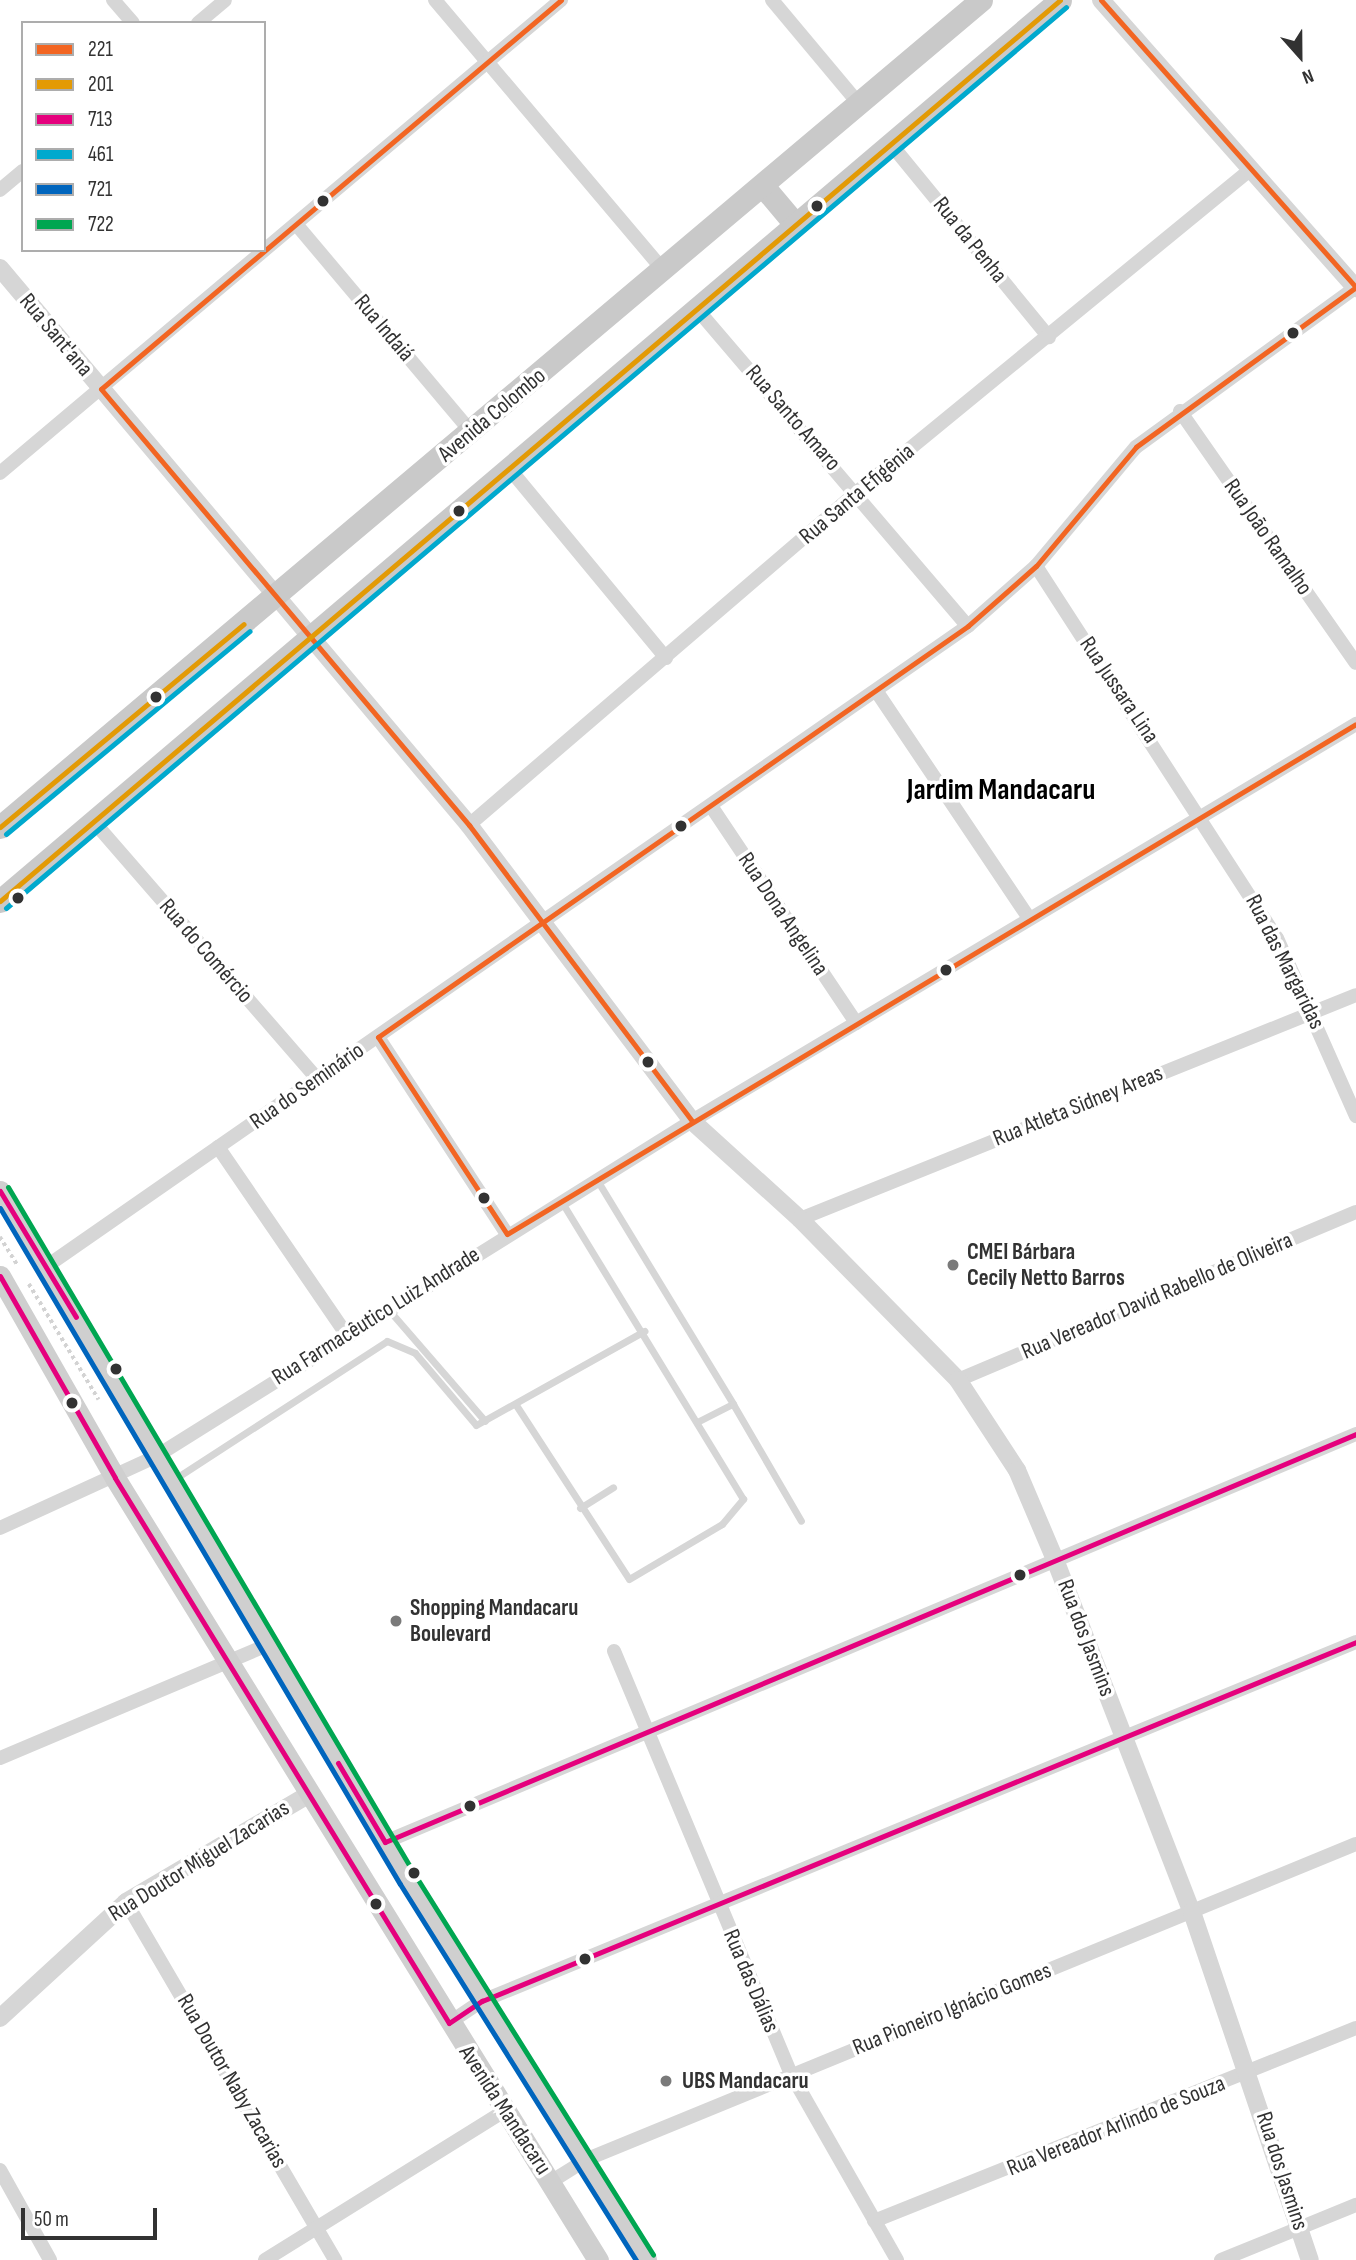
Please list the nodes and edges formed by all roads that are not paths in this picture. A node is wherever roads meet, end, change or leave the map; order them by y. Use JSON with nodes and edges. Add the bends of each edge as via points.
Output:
{"nodes":[{"id":1,"x":113,"y":0,"type":"edge"},
{"id":2,"x":225,"y":0,"type":"edge"},
{"id":3,"x":435,"y":0,"type":"edge"},
{"id":4,"x":561,"y":0,"type":"edge"},
{"id":5,"x":772,"y":0,"type":"edge"},
{"id":6,"x":982,"y":0,"type":"edge"},
{"id":7,"x":1060,"y":0,"type":"edge"},
{"id":8,"x":1101,"y":0,"type":"edge"},
{"id":9,"x":131,"y":21,"type":"edge"},
{"id":10,"x":200,"y":21,"type":"edge"},
{"id":11,"x":488,"y":63,"type":"junction"},
{"id":12,"x":859,"y":104,"type":"junction"},
{"id":13,"x":890,"y":143,"type":"junction"},
{"id":14,"x":1251,"y":169,"type":"junction"},
{"id":15,"x":21,"y":173,"type":"edge"},
{"id":16,"x":763,"y":186,"type":"junction"},
{"id":17,"x":0,"y":190,"type":"edge"},
{"id":18,"x":296,"y":224,"type":"junction"},
{"id":19,"x":795,"y":224,"type":"junction"},
{"id":20,"x":266,"y":249,"type":"edge"},
{"id":21,"x":263,"y":252,"type":"edge"},
{"id":22,"x":0,"y":268,"type":"edge"},
{"id":23,"x":663,"y":270,"type":"junction"},
{"id":24,"x":1356,"y":287,"type":"edge"},
{"id":25,"x":696,"y":308,"type":"junction"},
{"id":26,"x":1049,"y":337,"type":"junction"},
{"id":27,"x":101,"y":389,"type":"junction"},
{"id":28,"x":1180,"y":411,"type":"junction"},
{"id":29,"x":471,"y":432,"type":"junction"},
{"id":30,"x":508,"y":467,"type":"junction"},
{"id":31,"x":0,"y":473,"type":"edge"},
{"id":32,"x":857,"y":492,"type":"junction"},
{"id":33,"x":1036,"y":566,"type":"junction"},
{"id":34,"x":275,"y":599,"type":"junction"},
{"id":35,"x":968,"y":626,"type":"junction"},
{"id":36,"x":308,"y":638,"type":"junction"},
{"id":37,"x":666,"y":658,"type":"junction"},
{"id":38,"x":1356,"y":663,"type":"edge"},
{"id":39,"x":877,"y":692,"type":"junction"},
{"id":40,"x":1356,"y":724,"type":"edge"},
{"id":41,"x":711,"y":806,"type":"junction"},
{"id":42,"x":1202,"y":815,"type":"junction"},
{"id":43,"x":94,"y":821,"type":"junction"},
{"id":44,"x":469,"y":825,"type":"junction"},
{"id":45,"x":0,"y":827,"type":"edge"},
{"id":46,"x":0,"y":901,"type":"edge"},
{"id":47,"x":1028,"y":918,"type":"junction"},
{"id":48,"x":545,"y":920,"type":"junction"},
{"id":49,"x":1356,"y":995,"type":"edge"},
{"id":50,"x":1313,"y":1012,"type":"junction"},
{"id":51,"x":856,"y":1023,"type":"junction"},
{"id":52,"x":378,"y":1037,"type":"junction"},
{"id":53,"x":318,"y":1080,"type":"junction"},
{"id":54,"x":1356,"y":1116,"type":"edge"},
{"id":55,"x":692,"y":1121,"type":"junction"},
{"id":56,"x":218,"y":1147,"type":"junction"},
{"id":57,"x":596,"y":1180,"type":"junction"},
{"id":58,"x":0,"y":1191,"type":"edge"},
{"id":59,"x":562,"y":1201,"type":"junction"},
{"id":60,"x":1356,"y":1212,"type":"edge"},
{"id":61,"x":800,"y":1219,"type":"junction"},
{"id":62,"x":507,"y":1234,"type":"junction"},
{"id":63,"x":47,"y":1266,"type":"junction"},
{"id":64,"x":0,"y":1276,"type":"edge"},
{"id":65,"x":388,"y":1308,"type":"junction"},
{"id":66,"x":644,"y":1331,"type":"junction"},
{"id":67,"x":346,"y":1334,"type":"junction"},
{"id":68,"x":958,"y":1380,"type":"junction"},
{"id":69,"x":733,"y":1404,"type":"junction"},
{"id":70,"x":516,"y":1405,"type":"junction"},
{"id":71,"x":485,"y":1421,"type":"junction"},
{"id":72,"x":699,"y":1421,"type":"junction"},
{"id":73,"x":1356,"y":1434,"type":"edge"},
{"id":74,"x":155,"y":1457,"type":"junction"},
{"id":75,"x":115,"y":1478,"type":"junction"},
{"id":76,"x":170,"y":1483,"type":"junction"},
{"id":77,"x":613,"y":1487,"type":"dead end"},
{"id":78,"x":580,"y":1508,"type":"junction"},
{"id":79,"x":801,"y":1521,"type":"dead end"},
{"id":80,"x":0,"y":1528,"type":"edge"},
{"id":81,"x":1054,"y":1557,"type":"junction"},
{"id":82,"x":1356,"y":1643,"type":"edge"},
{"id":83,"x":267,"y":1644,"type":"junction"},
{"id":84,"x":614,"y":1651,"type":"dead end"},
{"id":85,"x":227,"y":1662,"type":"junction"},
{"id":86,"x":649,"y":1731,"type":"junction"},
{"id":87,"x":1126,"y":1739,"type":"junction"},
{"id":88,"x":0,"y":1758,"type":"edge"},
{"id":89,"x":309,"y":1794,"type":"junction"},
{"id":90,"x":386,"y":1842,"type":"junction"},
{"id":91,"x":1356,"y":1844,"type":"edge"},
{"id":92,"x":127,"y":1902,"type":"junction"},
{"id":93,"x":718,"y":1905,"type":"junction"},
{"id":94,"x":1192,"y":1912,"type":"junction"},
{"id":95,"x":482,"y":2001,"type":"junction"},
{"id":96,"x":0,"y":2018,"type":"edge"},
{"id":97,"x":449,"y":2023,"type":"junction"},
{"id":98,"x":1356,"y":2028,"type":"edge"},
{"id":99,"x":1250,"y":2072,"type":"junction"},
{"id":100,"x":791,"y":2074,"type":"junction"},
{"id":101,"x":506,"y":2110,"type":"junction"},
{"id":102,"x":585,"y":2160,"type":"junction"},
{"id":103,"x":0,"y":2171,"type":"edge"},
{"id":104,"x":552,"y":2181,"type":"junction"},
{"id":105,"x":1356,"y":2205,"type":"edge"},
{"id":106,"x":874,"y":2221,"type":"junction"},
{"id":107,"x":1299,"y":2227,"type":"junction"},
{"id":108,"x":318,"y":2228,"type":"junction"},
{"id":109,"x":50,"y":2260,"type":"edge"},
{"id":110,"x":265,"y":2260,"type":"edge"},
{"id":111,"x":335,"y":2260,"type":"edge"},
{"id":112,"x":598,"y":2260,"type":"edge"},
{"id":113,"x":646,"y":2260,"type":"edge"},
{"id":114,"x":897,"y":2260,"type":"edge"},
{"id":115,"x":1220,"y":2260,"type":"edge"},
{"id":116,"x":1311,"y":2260,"type":"edge"}],
"edges":[{"from":1,"to":9,"type":"street"},
{"from":2,"to":10,"type":"street"},
{"from":3,"to":11,"type":"street"},
{"from":4,"to":11,"type":"street"},
{"from":5,"to":12,"type":"street"},
{"from":6,"to":12,"type":"main road","name":"Avenida Colombo"},
{"from":7,"to":13,"type":"main road"},
{"from":8,"to":14,"type":"street"},
{"from":11,"to":18,"type":"street"},
{"from":11,"to":23,"type":"street"},
{"from":12,"to":16,"type":"main road","name":"Avenida Colombo"},
{"from":13,"to":19,"type":"main road"},
{"from":13,"to":26,"type":"street","name":"Rua da Penha"},
{"from":14,"to":24,"type":"street"},
{"from":14,"to":26,"type":"street","name":"Rua Santa Efigênia"},
{"from":15,"to":17,"type":"street"},
{"from":16,"to":19,"type":"main road"},
{"from":16,"to":23,"type":"main road","name":"Avenida Colombo"},
{"from":18,"to":20,"type":"street"},
{"from":18,"to":29,"type":"street","name":"Rua Indaiá"},
{"from":19,"to":25,"type":"main road"},
{"from":21,"to":27,"type":"street"},
{"from":22,"to":27,"type":"street","name":"Rua Sant'ana"},
{"from":23,"to":29,"type":"main road","name":"Avenida Colombo"},
{"from":24,"to":28,"type":"street","name":"Rua do Seminário"},
{"from":25,"to":30,"type":"main road"},
{"from":25,"to":32,"type":"street","name":"Rua Santo Amaro"},
{"from":26,"to":32,"type":"street","name":"Rua Santa Efigênia"},
{"from":27,"to":31,"type":"street"},
{"from":27,"to":34,"type":"street","name":"Rua Sant'ana"},
{"from":28,"to":33,"type":"street","name":"Rua do Seminário","via":[[1108,474]]},
{"from":28,"to":38,"type":"street","name":"Rua João Ramalho"},
{"from":29,"to":34,"type":"main road","name":"Avenida Colombo"},
{"from":30,"to":36,"type":"main road"},
{"from":30,"to":37,"type":"street"},
{"from":32,"to":35,"type":"street","name":"Rua Santo Amaro"},
{"from":32,"to":37,"type":"street","name":"Rua Santa Efigênia"},
{"from":33,"to":35,"type":"street","name":"Rua do Seminário"},
{"from":33,"to":42,"type":"street","name":"Rua Jussara Lina"},
{"from":34,"to":36,"type":"street","name":"Rua Sant'ana"},
{"from":34,"to":45,"type":"main road","name":"Avenida Colombo"},
{"from":35,"to":39,"type":"street","name":"Rua do Seminário"},
{"from":36,"to":43,"type":"main road"},
{"from":36,"to":44,"type":"street","name":"Rua Sant'ana"},
{"from":37,"to":44,"type":"street","name":"Rua Santa Efigênia"},
{"from":39,"to":41,"type":"street","name":"Rua do Seminário"},
{"from":39,"to":47,"type":"street"},
{"from":40,"to":42,"type":"street","name":"Rua Farmacêutico Luiz Andrade"},
{"from":41,"to":48,"type":"street","name":"Rua do Seminário"},
{"from":41,"to":51,"type":"street","name":"Rua Dona Angelina"},
{"from":42,"to":47,"type":"street","name":"Rua Farmacêutico Luiz Andrade"},
{"from":42,"to":50,"type":"street","name":"Rua das Margaridas","via":[[1278,938]]},
{"from":43,"to":46,"type":"main road"},
{"from":43,"to":53,"type":"street","name":"Rua do Comércio"},
{"from":44,"to":48,"type":"street","name":"Rua Sant'ana"},
{"from":47,"to":51,"type":"street","name":"Rua Farmacêutico Luiz Andrade"},
{"from":48,"to":52,"type":"street","name":"Rua do Seminário"},
{"from":48,"to":55,"type":"street","name":"Rua Sant'ana"},
{"from":49,"to":50,"type":"street","name":"Rua Atleta Sidney Areas"},
{"from":50,"to":54,"type":"street","name":"Rua das Margaridas"},
{"from":50,"to":61,"type":"street","name":"Rua Atleta Sidney Areas"},
{"from":51,"to":55,"type":"street","name":"Rua Farmacêutico Luiz Andrade"},
{"from":52,"to":53,"type":"street","name":"Rua do Seminário"},
{"from":52,"to":62,"type":"street"},
{"from":53,"to":56,"type":"street","name":"Rua do Seminário"},
{"from":55,"to":57,"type":"street","name":"Rua Farmacêutico Luiz Andrade"},
{"from":55,"to":61,"type":"street","name":"Rua dos Jasmins"},
{"from":56,"to":63,"type":"street","name":"Rua do Seminário"},
{"from":56,"to":67,"type":"street"},
{"from":57,"to":59,"type":"street","name":"Rua Farmacêutico Luiz Andrade"},
{"from":57,"to":69,"type":"lane"},
{"from":58,"to":63,"type":"main road","name":"Avenida Mandacaru"},
{"from":59,"to":62,"type":"street","name":"Rua Farmacêutico Luiz Andrade"},
{"from":59,"to":66,"type":"lane"},
{"from":60,"to":68,"type":"street","name":"Rua Vereador David Rabello de Oliveira"},
{"from":61,"to":68,"type":"street","name":"Rua dos Jasmins"},
{"from":62,"to":65,"type":"street","name":"Rua Farmacêutico Luiz Andrade"},
{"from":63,"to":74,"type":"main road","name":"Avenida Mandacaru"},
{"from":64,"to":75,"type":"main road","name":"Avenida Mandacaru"},
{"from":65,"to":67,"type":"street","name":"Rua Farmacêutico Luiz Andrade"},
{"from":65,"to":71,"type":"lane"},
{"from":66,"to":70,"type":"lane"},
{"from":66,"to":72,"type":"lane"},
{"from":67,"to":74,"type":"street","name":"Rua Farmacêutico Luiz Andrade"},
{"from":68,"to":81,"type":"street","name":"Rua dos Jasmins","via":[[1017,1470]]},
{"from":69,"to":72,"type":"lane"},
{"from":69,"to":79,"type":"lane"},
{"from":70,"to":71,"type":"lane"},
{"from":70,"to":78,"type":"lane"},
{"from":71,"to":76,"type":"lane","via":[[476,1425],[415,1353],[387,1341]]},
{"from":72,"to":78,"type":"lane","via":[[743,1499],[723,1524],[629,1579]]},
{"from":73,"to":81,"type":"street"},
{"from":74,"to":75,"type":"street","name":"Rua Farmacêutico Luiz Andrade"},
{"from":74,"to":76,"type":"main road","name":"Avenida Mandacaru"},
{"from":75,"to":80,"type":"street","name":"Rua Farmacêutico Luiz Andrade"},
{"from":75,"to":85,"type":"main road","name":"Avenida Mandacaru"},
{"from":76,"to":83,"type":"main road","name":"Avenida Mandacaru"},
{"from":77,"to":78,"type":"lane"},
{"from":81,"to":86,"type":"street"},
{"from":81,"to":87,"type":"street","name":"Rua dos Jasmins"},
{"from":82,"to":87,"type":"street"},
{"from":83,"to":85,"type":"street"},
{"from":83,"to":90,"type":"main road","name":"Avenida Mandacaru"},
{"from":84,"to":86,"type":"street","name":"Rua das Dálias"},
{"from":85,"to":88,"type":"street"},
{"from":85,"to":89,"type":"main road","name":"Avenida Mandacaru"},
{"from":86,"to":90,"type":"street"},
{"from":86,"to":93,"type":"street","name":"Rua das Dálias"},
{"from":87,"to":93,"type":"street"},
{"from":87,"to":94,"type":"street","name":"Rua dos Jasmins"},
{"from":89,"to":92,"type":"street","name":"Rua Doutor Miguel Zacarias"},
{"from":89,"to":97,"type":"main road","name":"Avenida Mandacaru"},
{"from":90,"to":95,"type":"main road","name":"Avenida Mandacaru"},
{"from":91,"to":94,"type":"street","name":"Rua Pioneiro Ignácio Gomes"},
{"from":92,"to":96,"type":"street","name":"Rua Doutor Miguel Zacarias"},
{"from":92,"to":108,"type":"street","name":"Rua Doutor Naby Zacarias"},
{"from":93,"to":95,"type":"street"},
{"from":93,"to":100,"type":"street","name":"Rua das Dálias"},
{"from":94,"to":99,"type":"street","name":"Rua dos Jasmins"},
{"from":94,"to":100,"type":"street","name":"Rua Pioneiro Ignácio Gomes"},
{"from":95,"to":97,"type":"street"},
{"from":95,"to":102,"type":"main road","name":"Avenida Mandacaru"},
{"from":97,"to":101,"type":"main road","name":"Avenida Mandacaru"},
{"from":98,"to":99,"type":"street","name":"Rua Vereador Arlindo de Souza"},
{"from":99,"to":106,"type":"street","name":"Rua Vereador Arlindo de Souza"},
{"from":99,"to":107,"type":"street","name":"Rua dos Jasmins"},
{"from":100,"to":102,"type":"street","name":"Rua Pioneiro Ignácio Gomes"},
{"from":100,"to":106,"type":"street","name":"Rua das Dálias"},
{"from":101,"to":104,"type":"main road","name":"Avenida Mandacaru"},
{"from":101,"to":108,"type":"street"},
{"from":102,"to":104,"type":"street","name":"Rua Pioneiro Ignácio Gomes"},
{"from":102,"to":113,"type":"main road","name":"Avenida Mandacaru"},
{"from":103,"to":109,"type":"street"},
{"from":104,"to":112,"type":"main road","name":"Avenida Mandacaru"},
{"from":105,"to":107,"type":"street"},
{"from":106,"to":114,"type":"street","name":"Rua das Dálias"},
{"from":107,"to":115,"type":"street"},
{"from":107,"to":116,"type":"street","name":"Rua dos Jasmins"},
{"from":108,"to":110,"type":"street"},
{"from":108,"to":111,"type":"street","name":"Rua Doutor Naby Zacarias"}]}
